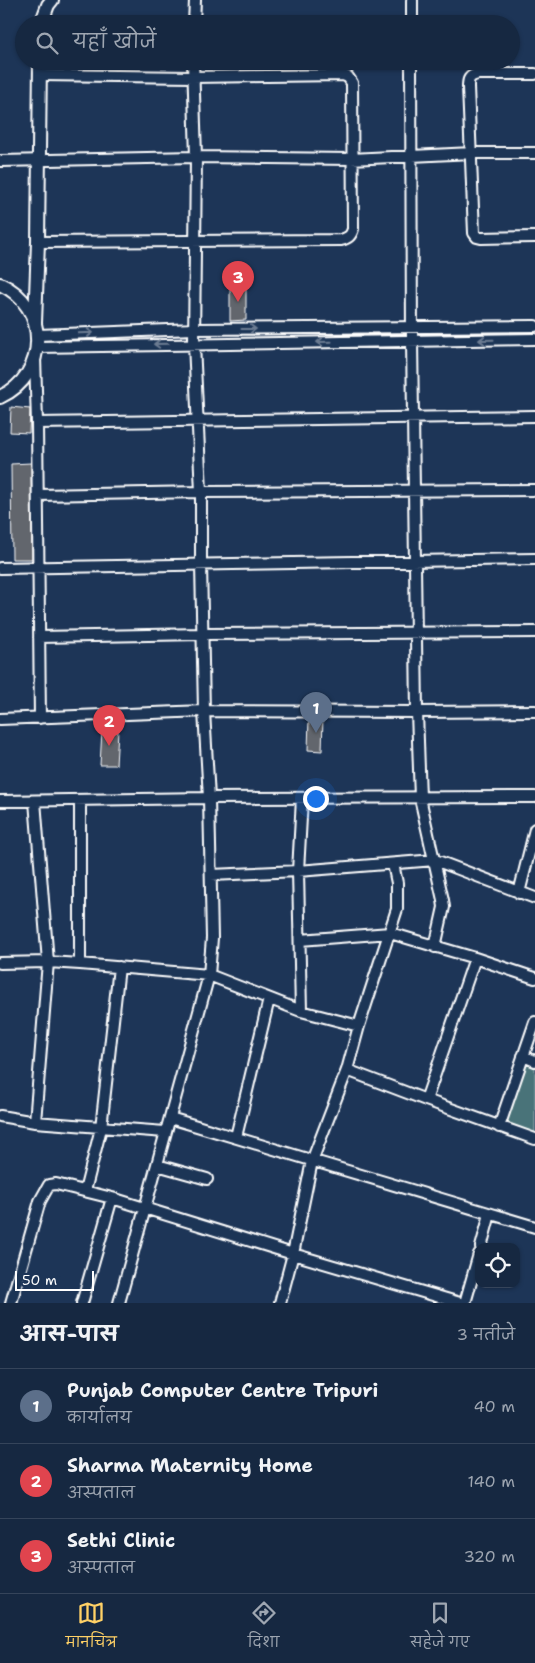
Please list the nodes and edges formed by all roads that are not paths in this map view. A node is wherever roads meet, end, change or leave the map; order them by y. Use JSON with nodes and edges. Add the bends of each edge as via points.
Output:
{"nodes":[{"id":1,"x":52,"y":0,"type":"edge"},
{"id":2,"x":196,"y":0,"type":"edge"},
{"id":3,"x":412,"y":0,"type":"edge"},
{"id":4,"x":44,"y":15,"type":"edge"},
{"id":5,"x":195,"y":15,"type":"edge"},
{"id":6,"x":412,"y":15,"type":"edge"},
{"id":7,"x":40,"y":70,"type":"edge"},
{"id":8,"x":193,"y":70,"type":"edge"},
{"id":9,"x":412,"y":70,"type":"edge"},
{"id":10,"x":535,"y":74,"type":"edge"},
{"id":11,"x":40,"y":75,"type":"junction"},
{"id":12,"x":193,"y":77,"type":"junction"},
{"id":13,"x":472,"y":153,"type":"junction"},
{"id":14,"x":535,"y":153,"type":"edge"},
{"id":15,"x":411,"y":155,"type":"junction"},
{"id":16,"x":196,"y":157,"type":"junction"},
{"id":17,"x":351,"y":159,"type":"junction"},
{"id":18,"x":39,"y":160,"type":"junction"},
{"id":19,"x":0,"y":161,"type":"edge"},
{"id":20,"x":535,"y":237,"type":"edge"},
{"id":21,"x":195,"y":240,"type":"junction"},
{"id":22,"x":38,"y":242,"type":"junction"},
{"id":23,"x":0,"y":284,"type":"edge"},
{"id":24,"x":535,"y":326,"type":"edge"},
{"id":25,"x":412,"y":328,"type":"junction"},
{"id":26,"x":194,"y":329,"type":"junction"},
{"id":27,"x":535,"y":339,"type":"edge"},
{"id":28,"x":36,"y":340,"type":"junction"},
{"id":29,"x":412,"y":341,"type":"junction"},
{"id":30,"x":194,"y":344,"type":"junction"},
{"id":31,"x":0,"y":397,"type":"edge"},
{"id":32,"x":535,"y":416,"type":"edge"},
{"id":33,"x":413,"y":418,"type":"junction"},
{"id":34,"x":198,"y":422,"type":"junction"},
{"id":35,"x":37,"y":423,"type":"junction"},
{"id":36,"x":535,"y":490,"type":"edge"},
{"id":37,"x":201,"y":492,"type":"junction"},
{"id":38,"x":414,"y":492,"type":"junction"},
{"id":39,"x":38,"y":495,"type":"junction"},
{"id":40,"x":535,"y":559,"type":"edge"},
{"id":41,"x":415,"y":561,"type":"junction"},
{"id":42,"x":201,"y":564,"type":"junction"},
{"id":43,"x":38,"y":566,"type":"junction"},
{"id":44,"x":0,"y":568,"type":"edge"},
{"id":45,"x":535,"y":632,"type":"edge"},
{"id":46,"x":203,"y":634,"type":"junction"},
{"id":47,"x":416,"y":634,"type":"junction"},
{"id":48,"x":39,"y":638,"type":"junction"},
{"id":49,"x":535,"y":710,"type":"edge"},
{"id":50,"x":204,"y":711,"type":"junction"},
{"id":51,"x":417,"y":712,"type":"junction"},
{"id":52,"x":40,"y":718,"type":"junction"},
{"id":53,"x":0,"y":719,"type":"edge"},
{"id":54,"x":535,"y":797,"type":"edge"},
{"id":55,"x":209,"y":798,"type":"junction"},
{"id":56,"x":420,"y":798,"type":"junction"},
{"id":57,"x":302,"y":799,"type":"junction"},
{"id":58,"x":80,"y":800,"type":"junction"},
{"id":59,"x":0,"y":801,"type":"edge"},
{"id":60,"x":35,"y":801,"type":"junction"},
{"id":61,"x":535,"y":829,"type":"edge"},
{"id":62,"x":435,"y":860,"type":"junction"},
{"id":63,"x":393,"y":864,"type":"junction"},
{"id":64,"x":298,"y":871,"type":"junction"},
{"id":65,"x":211,"y":875,"type":"junction"},
{"id":66,"x":519,"y":893,"type":"junction"},
{"id":67,"x":535,"y":898,"type":"edge"},
{"id":68,"x":390,"y":933,"type":"junction"},
{"id":69,"x":300,"y":940,"type":"junction"},
{"id":70,"x":435,"y":947,"type":"junction"},
{"id":71,"x":475,"y":958,"type":"junction"},
{"id":72,"x":48,"y":962,"type":"junction"},
{"id":73,"x":0,"y":963,"type":"edge"},
{"id":74,"x":80,"y":964,"type":"junction"},
{"id":75,"x":119,"y":967,"type":"junction"},
{"id":76,"x":209,"y":975,"type":"junction"},
{"id":77,"x":535,"y":978,"type":"edge"},
{"id":78,"x":268,"y":999,"type":"junction"},
{"id":79,"x":301,"y":1011,"type":"junction"},
{"id":80,"x":535,"y":1022,"type":"edge"},
{"id":81,"x":359,"y":1026,"type":"junction"},
{"id":82,"x":523,"y":1056,"type":"junction"},
{"id":83,"x":535,"y":1061,"type":"edge"},
{"id":84,"x":347,"y":1070,"type":"junction"},
{"id":85,"x":426,"y":1100,"type":"junction"},
{"id":86,"x":0,"y":1116,"type":"edge"},
{"id":87,"x":170,"y":1118,"type":"junction"},
{"id":88,"x":36,"y":1122,"type":"junction"},
{"id":89,"x":499,"y":1127,"type":"junction"},
{"id":90,"x":101,"y":1128,"type":"junction"},
{"id":91,"x":165,"y":1132,"type":"junction"},
{"id":92,"x":236,"y":1137,"type":"junction"},
{"id":93,"x":535,"y":1139,"type":"edge"},
{"id":94,"x":312,"y":1161,"type":"junction"},
{"id":95,"x":157,"y":1165,"type":"junction"},
{"id":96,"x":207,"y":1179,"type":"dead end"},
{"id":97,"x":84,"y":1191,"type":"junction"},
{"id":98,"x":112,"y":1198,"type":"junction"},
{"id":99,"x":144,"y":1208,"type":"junction"},
{"id":100,"x":490,"y":1214,"type":"junction"},
{"id":101,"x":535,"y":1227,"type":"edge"},
{"id":102,"x":482,"y":1243,"type":"edge"},
{"id":103,"x":293,"y":1254,"type":"junction"},
{"id":104,"x":475,"y":1268,"type":"edge"},
{"id":105,"x":11,"y":1303,"type":"edge"},
{"id":106,"x":82,"y":1303,"type":"edge"},
{"id":107,"x":119,"y":1303,"type":"edge"},
{"id":108,"x":280,"y":1303,"type":"edge"},
{"id":109,"x":460,"y":1303,"type":"edge"},
{"id":110,"x":465,"y":1303,"type":"edge"}],
"edges":[{"from":1,"to":4,"type":"street"},
{"from":2,"to":5,"type":"street"},
{"from":3,"to":6,"type":"street"},
{"from":7,"to":11,"type":"street"},
{"from":8,"to":12,"type":"street"},
{"from":9,"to":15,"type":"street"},
{"from":10,"to":13,"type":"street","via":[[478,74],[468,79]]},
{"from":11,"to":12,"type":"street"},
{"from":11,"to":18,"type":"street"},
{"from":12,"to":16,"type":"street"},
{"from":12,"to":17,"type":"street","via":[[348,76],[352,83]]},
{"from":13,"to":14,"type":"street"},
{"from":13,"to":15,"type":"street"},
{"from":13,"to":20,"type":"street","via":[[474,233],[481,238]]},
{"from":15,"to":17,"type":"street"},
{"from":15,"to":25,"type":"street"},
{"from":16,"to":17,"type":"street"},
{"from":16,"to":18,"type":"street"},
{"from":16,"to":21,"type":"street"},
{"from":17,"to":21,"type":"street","via":[[352,229],[348,238]]},
{"from":18,"to":19,"type":"street"},
{"from":18,"to":22,"type":"street"},
{"from":21,"to":22,"type":"street"},
{"from":21,"to":26,"type":"street"},
{"from":22,"to":28,"type":"street"},
{"from":23,"to":28,"type":"street","via":[[26,304]]},
{"from":24,"to":25,"type":"street"},
{"from":26,"to":25,"type":"street","one_way":true},
{"from":25,"to":29,"type":"street"},
{"from":28,"to":26,"type":"street","one_way":true},
{"from":26,"to":30,"type":"street"},
{"from":27,"to":29,"type":"street","one_way":true},
{"from":30,"to":28,"type":"street","one_way":true},
{"from":28,"to":31,"type":"street","via":[[32,367],[22,382]]},
{"from":28,"to":35,"type":"street"},
{"from":29,"to":30,"type":"street","one_way":true},
{"from":29,"to":33,"type":"street"},
{"from":30,"to":34,"type":"street"},
{"from":32,"to":33,"type":"street"},
{"from":33,"to":34,"type":"street"},
{"from":33,"to":38,"type":"street"},
{"from":34,"to":35,"type":"street"},
{"from":34,"to":37,"type":"street"},
{"from":35,"to":39,"type":"street"},
{"from":36,"to":38,"type":"street"},
{"from":37,"to":38,"type":"street"},
{"from":37,"to":39,"type":"street"},
{"from":37,"to":42,"type":"street"},
{"from":38,"to":41,"type":"street"},
{"from":39,"to":43,"type":"street"},
{"from":40,"to":41,"type":"street"},
{"from":41,"to":42,"type":"street"},
{"from":41,"to":47,"type":"street"},
{"from":42,"to":43,"type":"street"},
{"from":42,"to":46,"type":"street"},
{"from":43,"to":44,"type":"street"},
{"from":43,"to":48,"type":"street"},
{"from":45,"to":47,"type":"street"},
{"from":46,"to":47,"type":"street"},
{"from":46,"to":48,"type":"street"},
{"from":46,"to":50,"type":"street"},
{"from":47,"to":51,"type":"street"},
{"from":48,"to":52,"type":"street"},
{"from":49,"to":51,"type":"street"},
{"from":50,"to":51,"type":"street"},
{"from":50,"to":52,"type":"street"},
{"from":50,"to":55,"type":"street"},
{"from":51,"to":56,"type":"street"},
{"from":52,"to":53,"type":"street"},
{"from":54,"to":56,"type":"street"},
{"from":55,"to":57,"type":"street"},
{"from":55,"to":58,"type":"street"},
{"from":55,"to":65,"type":"street"},
{"from":56,"to":57,"type":"street"},
{"from":56,"to":62,"type":"street"},
{"from":57,"to":64,"type":"street"},
{"from":58,"to":60,"type":"street"},
{"from":58,"to":74,"type":"street"},
{"from":59,"to":60,"type":"street"},
{"from":60,"to":72,"type":"street"},
{"from":61,"to":66,"type":"street"},
{"from":62,"to":63,"type":"street"},
{"from":62,"to":66,"type":"street"},
{"from":62,"to":70,"type":"street","via":[[444,907]]},
{"from":63,"to":64,"type":"street"},
{"from":63,"to":68,"type":"street","via":[[398,894]]},
{"from":64,"to":65,"type":"street"},
{"from":64,"to":69,"type":"street"},
{"from":65,"to":76,"type":"street"},
{"from":66,"to":67,"type":"street"},
{"from":68,"to":69,"type":"street"},
{"from":68,"to":70,"type":"street"},
{"from":68,"to":81,"type":"street"},
{"from":69,"to":79,"type":"street"},
{"from":70,"to":71,"type":"street"},
{"from":71,"to":77,"type":"street"},
{"from":71,"to":85,"type":"street"},
{"from":72,"to":73,"type":"street"},
{"from":72,"to":74,"type":"street"},
{"from":72,"to":88,"type":"street"},
{"from":74,"to":75,"type":"street"},
{"from":75,"to":76,"type":"street"},
{"from":75,"to":90,"type":"street"},
{"from":76,"to":78,"type":"street"},
{"from":76,"to":87,"type":"street"},
{"from":78,"to":79,"type":"street"},
{"from":78,"to":92,"type":"street"},
{"from":79,"to":81,"type":"street"},
{"from":80,"to":82,"type":"street"},
{"from":81,"to":84,"type":"street"},
{"from":82,"to":83,"type":"street"},
{"from":82,"to":89,"type":"street"},
{"from":84,"to":85,"type":"street"},
{"from":84,"to":94,"type":"street"},
{"from":85,"to":89,"type":"street"},
{"from":86,"to":88,"type":"street"},
{"from":87,"to":91,"type":"street"},
{"from":87,"to":92,"type":"street"},
{"from":88,"to":90,"type":"street"},
{"from":89,"to":93,"type":"street"},
{"from":90,"to":91,"type":"street"},
{"from":90,"to":97,"type":"street"},
{"from":91,"to":95,"type":"street"},
{"from":92,"to":94,"type":"street"},
{"from":94,"to":100,"type":"street"},
{"from":94,"to":103,"type":"street"},
{"from":95,"to":96,"type":"street"},
{"from":95,"to":99,"type":"street"},
{"from":97,"to":98,"type":"street"},
{"from":97,"to":105,"type":"street","via":[[56,1184],[43,1193]]},
{"from":98,"to":99,"type":"street"},
{"from":98,"to":106,"type":"street"},
{"from":99,"to":103,"type":"street"},
{"from":99,"to":107,"type":"street"},
{"from":100,"to":101,"type":"street"},
{"from":100,"to":102,"type":"street"},
{"from":103,"to":108,"type":"street"},
{"from":103,"to":109,"type":"street"},
{"from":104,"to":110,"type":"street"}]}
